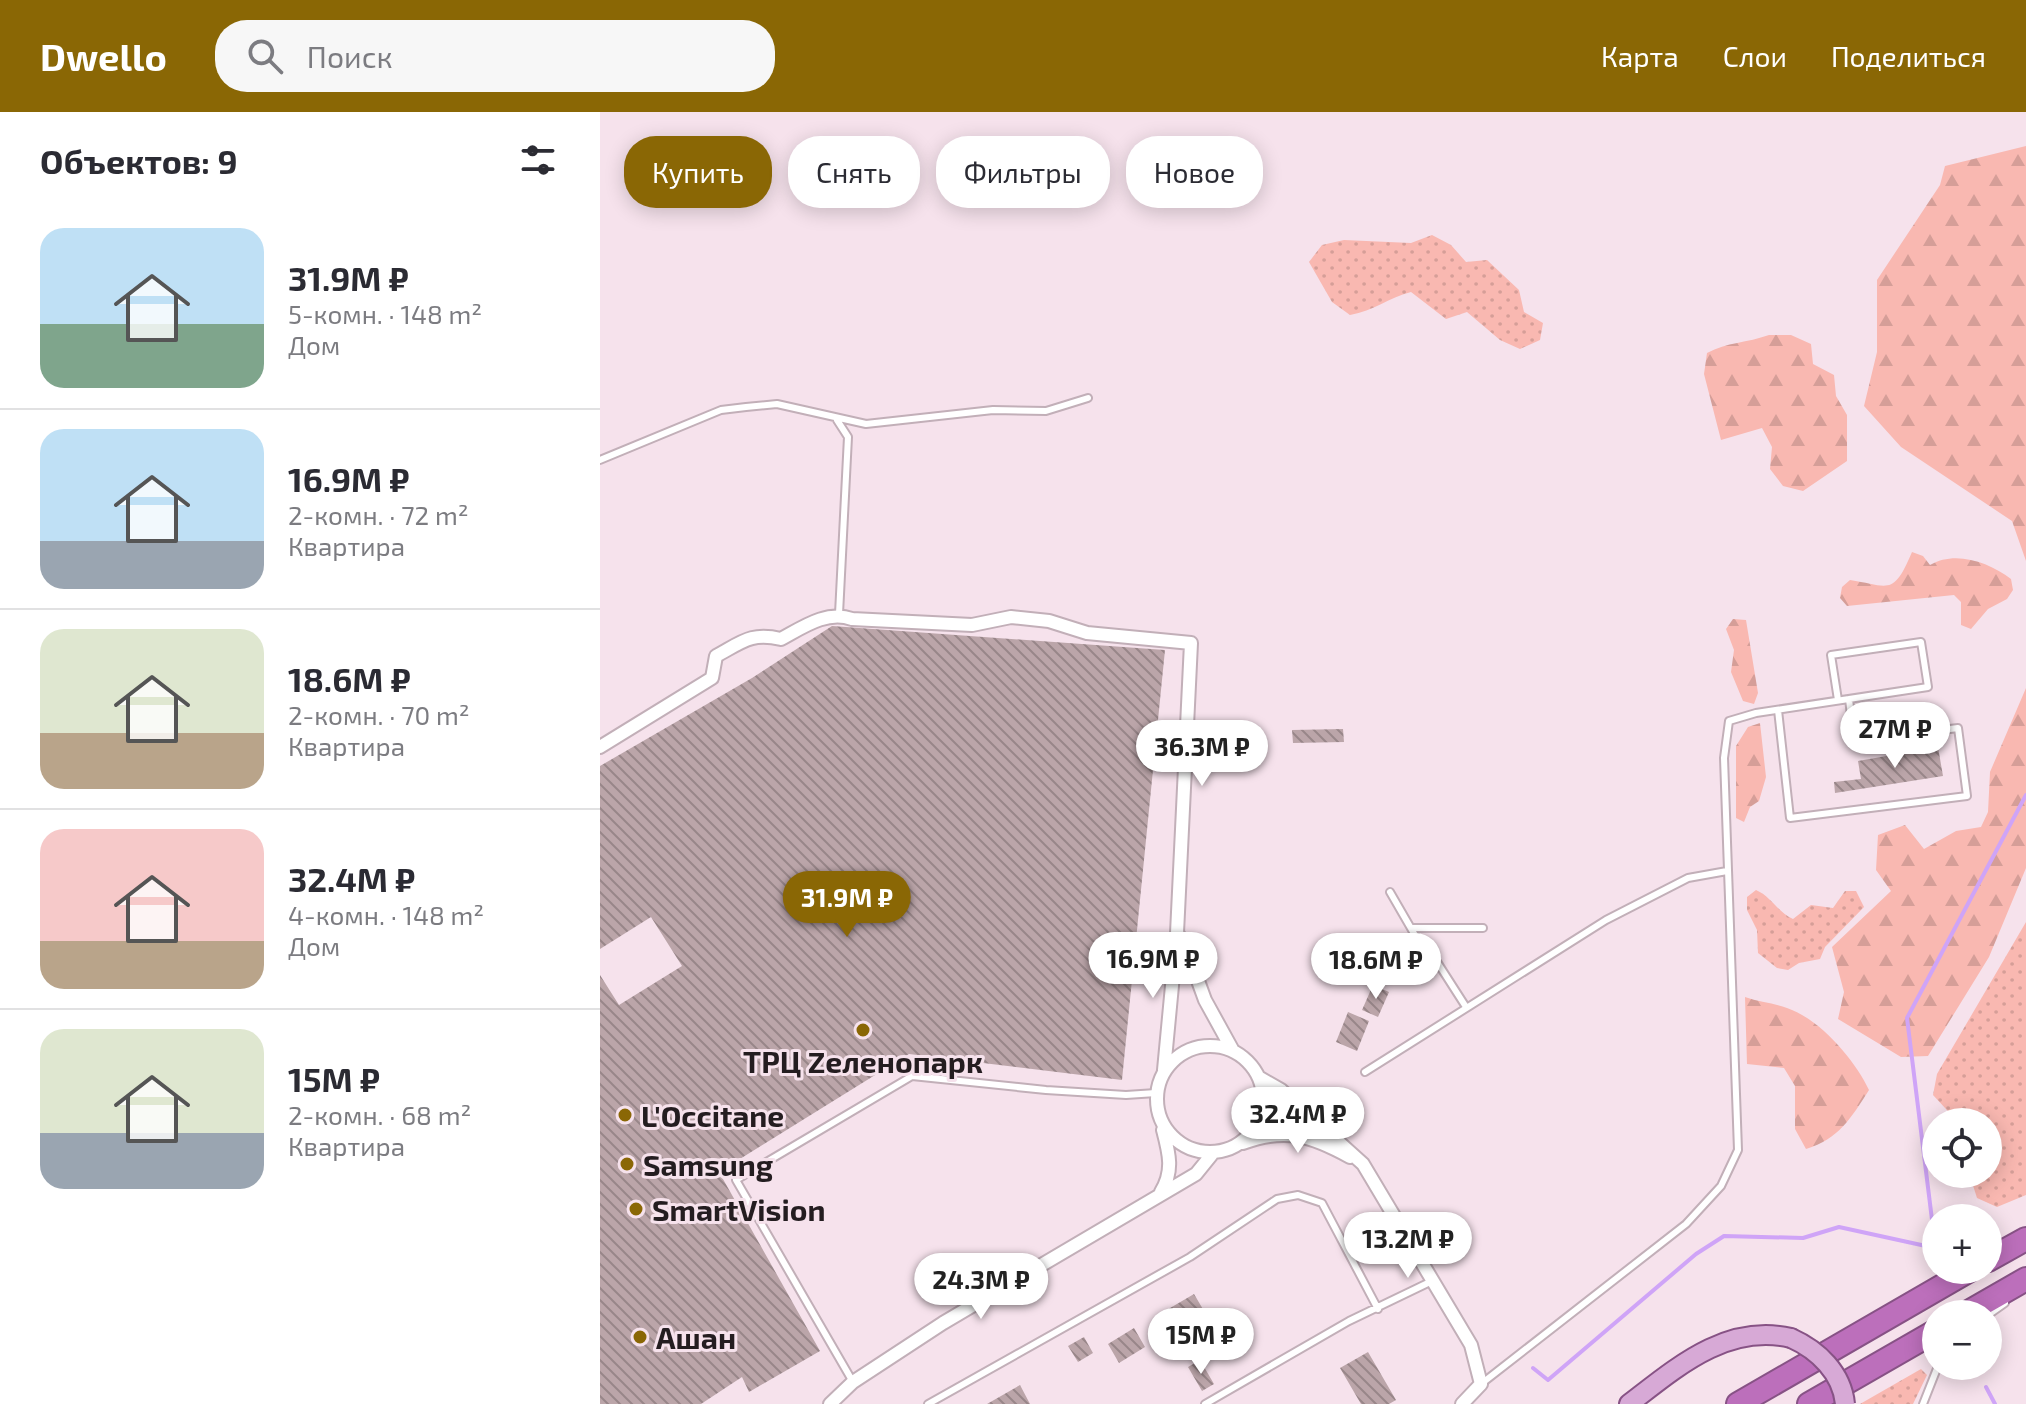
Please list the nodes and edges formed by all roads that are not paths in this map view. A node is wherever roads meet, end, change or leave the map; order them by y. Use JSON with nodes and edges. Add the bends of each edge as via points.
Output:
{"nodes":[{"id":1,"x":1088,"y":398,"type":"dead end"},
{"id":2,"x":837,"y":420,"type":"junction"},
{"id":3,"x":600,"y":460,"type":"edge"},
{"id":4,"x":839,"y":614,"type":"junction"},
{"id":5,"x":1849,"y":699,"type":"junction"},
{"id":6,"x":1838,"y":700,"type":"junction"},
{"id":7,"x":1778,"y":710,"type":"junction"},
{"id":8,"x":600,"y":747,"type":"edge"},
{"id":9,"x":1727,"y":871,"type":"junction"},
{"id":10,"x":1390,"y":892,"type":"dead end"},
{"id":11,"x":1411,"y":928,"type":"junction"},
{"id":12,"x":1483,"y":928,"type":"dead end"},
{"id":13,"x":1177,"y":933,"type":"junction"},
{"id":14,"x":1466,"y":1007,"type":"junction"},
{"id":15,"x":1232,"y":1049,"type":"junction"},
{"id":16,"x":1164,"y":1070,"type":"junction"},
{"id":17,"x":1365,"y":1072,"type":"dead end"},
{"id":18,"x":1260,"y":1078,"type":"junction"},
{"id":19,"x":1156,"y":1093,"type":"junction"},
{"id":20,"x":1160,"y":1121,"type":"junction"},
{"id":21,"x":1233,"y":1147,"type":"junction"},
{"id":22,"x":1213,"y":1153,"type":"junction"},
{"id":23,"x":1363,"y":1164,"type":"junction"},
{"id":24,"x":1159,"y":1195,"type":"junction"},
{"id":25,"x":2026,"y":1239,"type":"edge"},
{"id":26,"x":2002,"y":1252,"type":"edge"},
{"id":27,"x":2026,"y":1279,"type":"edge"},
{"id":28,"x":1430,"y":1282,"type":"junction"},
{"id":29,"x":1946,"y":1284,"type":"edge"},
{"id":30,"x":2026,"y":1289,"type":"edge"},
{"id":31,"x":1989,"y":1300,"type":"edge"},
{"id":32,"x":2002,"y":1305,"type":"edge"},
{"id":33,"x":1378,"y":1309,"type":"junction"},
{"id":34,"x":1922,"y":1339,"type":"edge"},
{"id":35,"x":1932,"y":1380,"type":"edge"},
{"id":36,"x":853,"y":1382,"type":"junction"},
{"id":37,"x":1481,"y":1384,"type":"junction"},
{"id":38,"x":830,"y":1404,"type":"edge"},
{"id":39,"x":928,"y":1404,"type":"edge"},
{"id":40,"x":1205,"y":1404,"type":"edge"},
{"id":41,"x":1462,"y":1404,"type":"edge"},
{"id":42,"x":1629,"y":1404,"type":"edge"},
{"id":43,"x":1738,"y":1404,"type":"edge"},
{"id":44,"x":1809,"y":1404,"type":"edge"},
{"id":45,"x":1845,"y":1404,"type":"edge"},
{"id":46,"x":1923,"y":1404,"type":"edge"}],
"edges":[{"from":1,"to":2,"type":"lane","via":[[1046,411],[993,410],[866,424]]},
{"from":2,"to":3,"type":"lane","via":[[777,404],[721,410]]},
{"from":2,"to":4,"type":"lane","via":[[848,437]]},
{"from":4,"to":8,"type":"street","via":[[781,639],[758,634],[738,643],[716,656],[712,678]]},
{"from":4,"to":13,"type":"street","via":[[972,625],[1011,617],[1087,633],[1191,643]]},
{"from":5,"to":6,"type":"lane"},
{"from":5,"to":6,"type":"lane","via":[[1928,687],[1921,642],[1831,655]]},
{"from":5,"to":7,"type":"lane","via":[[1854,741],[1958,728],[1967,796],[1790,818]]},
{"from":6,"to":7,"type":"lane"},
{"from":7,"to":9,"type":"lane","via":[[1729,721],[1724,758]]},
{"from":9,"to":14,"type":"lane","via":[[1688,878],[1606,920]]},
{"from":9,"to":37,"type":"lane","via":[[1738,1150],[1721,1186],[1686,1224]]},
{"from":10,"to":11,"type":"lane"},
{"from":11,"to":12,"type":"lane"},
{"from":11,"to":14,"type":"lane"},
{"from":13,"to":15,"type":"street"},
{"from":13,"to":16,"type":"street"},
{"from":14,"to":17,"type":"lane"},
{"from":15,"to":16,"type":"street","via":[[1194,1047]]},
{"from":15,"to":18,"type":"street"},
{"from":16,"to":19,"type":"street"},
{"from":18,"to":21,"type":"street","via":[[1260,1118],[1249,1136]]},
{"from":18,"to":23,"type":"street","via":[[1281,1090]]},
{"from":19,"to":20,"type":"street"},
{"from":19,"to":36,"type":"lane","via":[[1046,1090],[912,1076],[736,1180]]},
{"from":20,"to":22,"type":"street","via":[[1191,1150]]},
{"from":20,"to":24,"type":"street","via":[[1170,1156],[1169,1178]]},
{"from":21,"to":22,"type":"street"},
{"from":21,"to":23,"type":"street","via":[[1269,1134],[1292,1134],[1327,1144]]},
{"from":22,"to":24,"type":"street","via":[[1196,1174]]},
{"from":23,"to":28,"type":"street"},
{"from":24,"to":36,"type":"street"},
{"from":25,"to":26,"type":"highway"},
{"from":27,"to":31,"type":"highway"},
{"from":28,"to":33,"type":"lane"},
{"from":28,"to":37,"type":"street","via":[[1471,1345]]},
{"from":29,"to":43,"type":"highway"},
{"from":30,"to":32,"type":"lane"},
{"from":33,"to":39,"type":"lane","via":[[1322,1203],[1298,1195],[1277,1199],[1190,1257]]},
{"from":33,"to":40,"type":"lane"},
{"from":34,"to":44,"type":"highway"},
{"from":35,"to":46,"type":"lane"},
{"from":36,"to":38,"type":"street"},
{"from":37,"to":41,"type":"street"},
{"from":42,"to":45,"type":"main road","bridge":true,"via":[[1701,1352],[1732,1338],[1767,1332],[1791,1338],[1822,1357],[1837,1377]]}]}
